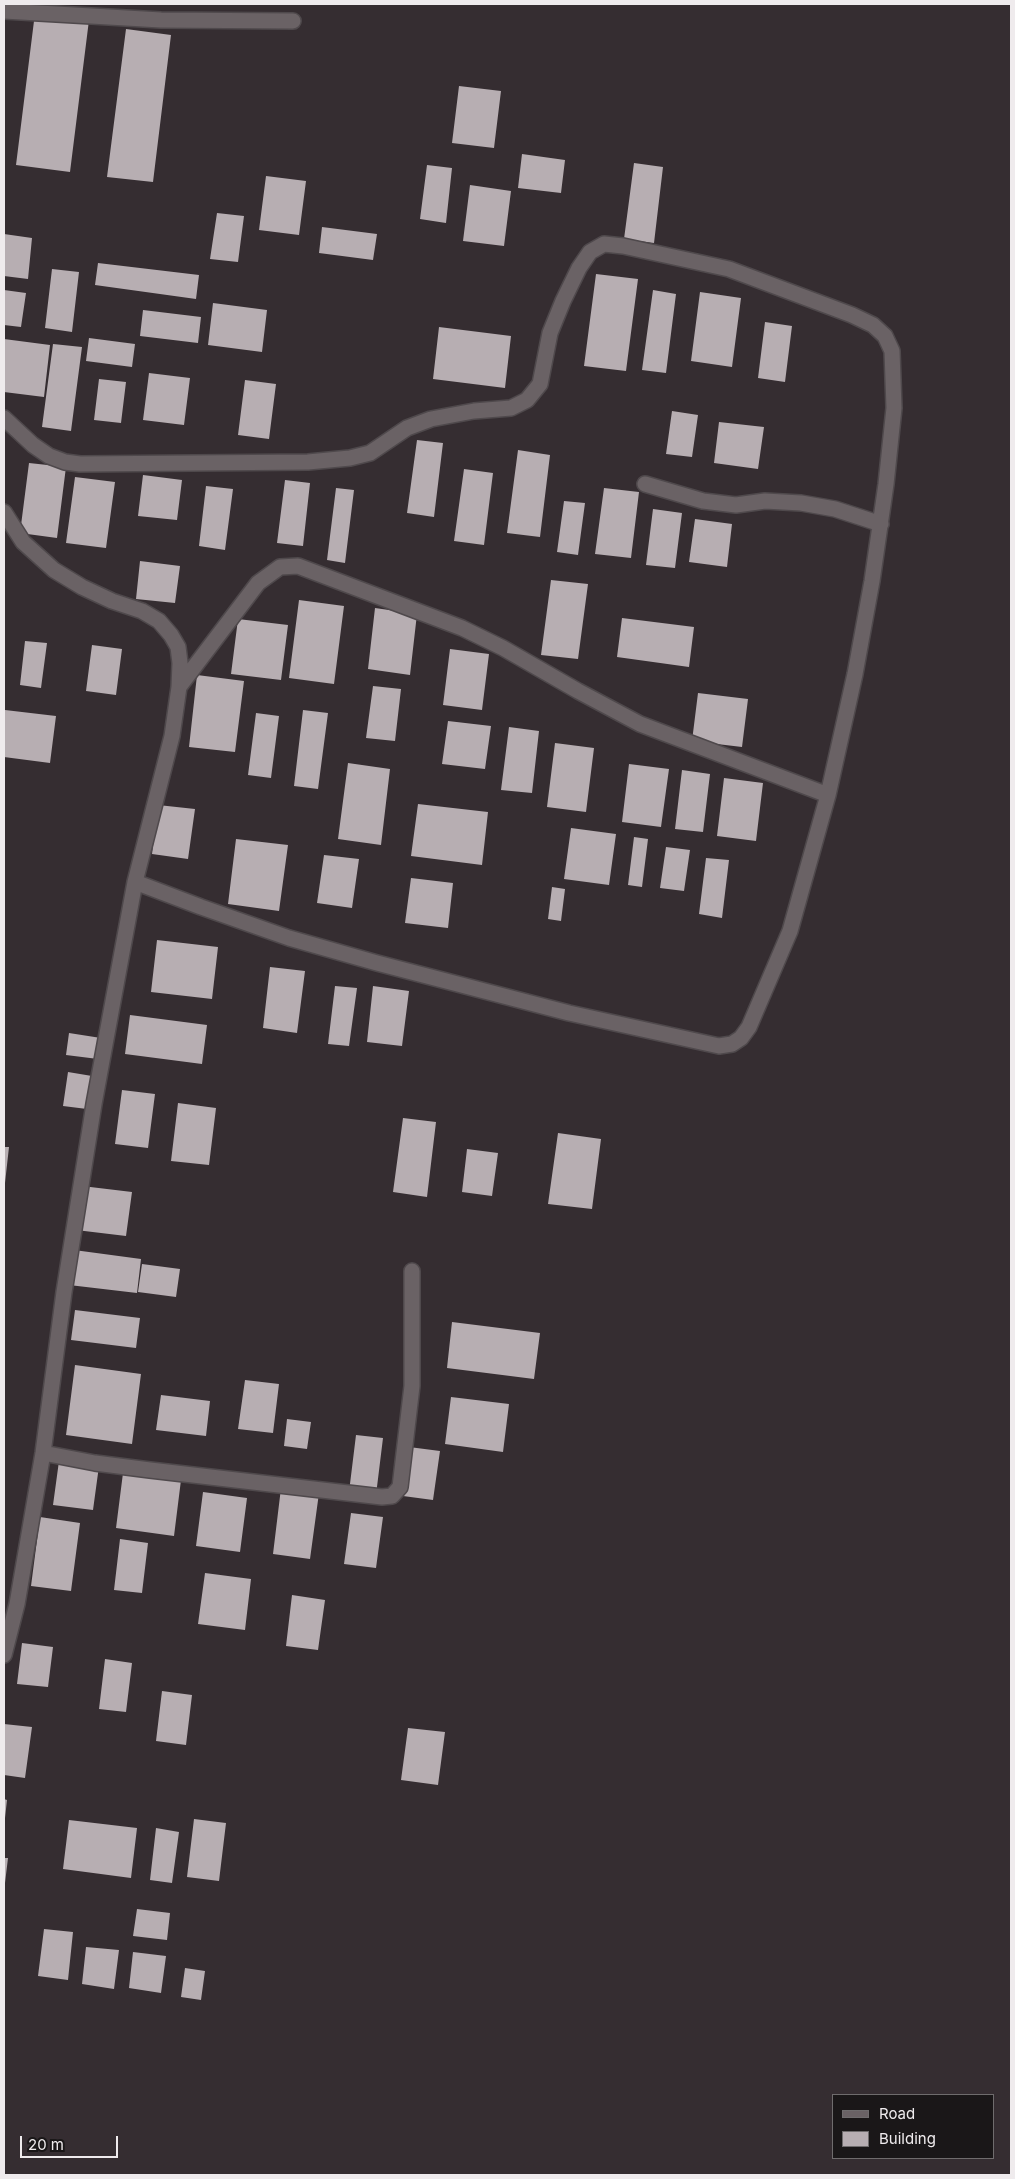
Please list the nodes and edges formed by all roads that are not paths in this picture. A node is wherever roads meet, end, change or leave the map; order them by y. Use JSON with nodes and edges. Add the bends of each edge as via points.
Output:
{"nodes":[{"id":1,"x":4,"y":11,"type":"edge"},
{"id":2,"x":293,"y":21,"type":"dead end"},
{"id":3,"x":4,"y":418,"type":"edge"},
{"id":4,"x":646,"y":484,"type":"dead end"},
{"id":5,"x":4,"y":512,"type":"edge"},
{"id":6,"x":881,"y":524,"type":"junction"},
{"id":7,"x":180,"y":687,"type":"junction"},
{"id":8,"x":828,"y":795,"type":"junction"},
{"id":9,"x":135,"y":882,"type":"junction"},
{"id":10,"x":412,"y":1271,"type":"dead end"},
{"id":11,"x":44,"y":1454,"type":"junction"},
{"id":12,"x":4,"y":1655,"type":"edge"}],
"edges":[{"from":1,"to":2,"type":"street","via":[[161,20]]},
{"from":3,"to":6,"type":"street","via":[[49,456],[80,464],[308,462],[370,453],[407,428],[474,411],[511,408],[527,400],[540,384],[550,333],[579,268],[590,252],[604,244],[623,246],[729,269],[852,315],[873,325],[884,336],[892,351],[894,408]]},
{"from":4,"to":6,"type":"street","via":[[704,501],[736,505],[765,501],[801,503],[835,509]]},
{"from":5,"to":7,"type":"street","via":[[24,542],[54,570],[82,587],[159,621],[178,647]]},
{"from":6,"to":8,"type":"street","via":[[855,674]]},
{"from":7,"to":8,"type":"street","via":[[258,583],[280,567],[298,566],[462,628],[640,724]]},
{"from":7,"to":9,"type":"street","via":[[172,736]]},
{"from":8,"to":9,"type":"street","via":[[790,931],[749,1027],[736,1041],[719,1046],[579,1015],[377,963],[289,938]]},
{"from":9,"to":11,"type":"street","via":[[94,1104],[64,1292]]},
{"from":10,"to":11,"type":"street","via":[[412,1386],[400,1487],[392,1496],[160,1471]]},
{"from":11,"to":12,"type":"street","via":[[17,1604]]}]}
